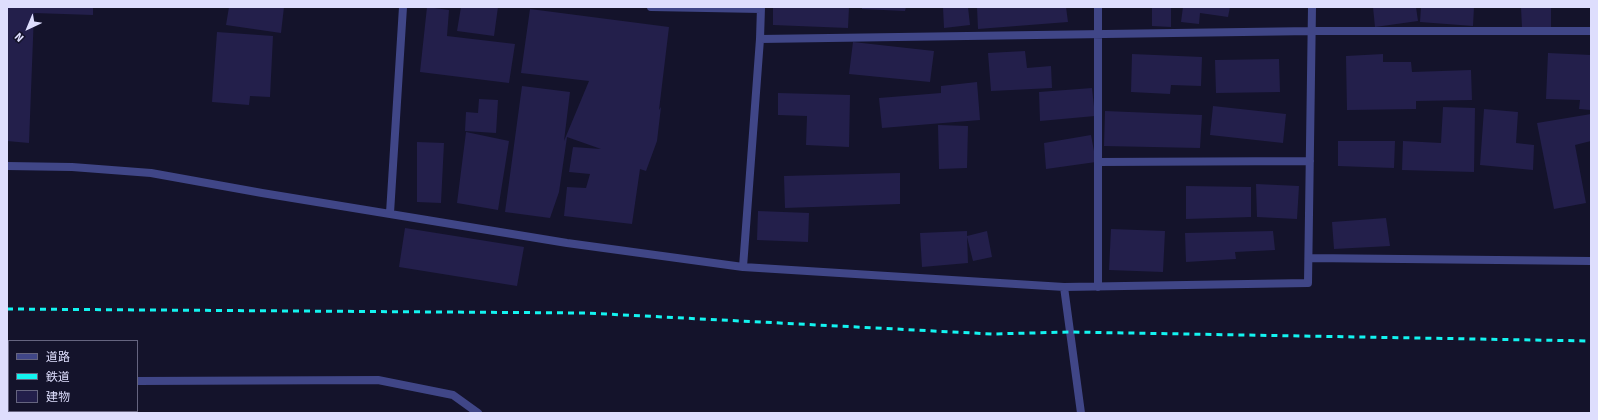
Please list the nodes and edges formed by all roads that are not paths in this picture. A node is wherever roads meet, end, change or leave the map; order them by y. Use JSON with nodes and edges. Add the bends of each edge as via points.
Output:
{"nodes":[{"id":1,"x":404,"y":7,"type":"edge"},
{"id":2,"x":651,"y":7,"type":"edge"},
{"id":3,"x":1098,"y":7,"type":"edge"},
{"id":4,"x":1312,"y":7,"type":"edge"},
{"id":5,"x":761,"y":8,"type":"edge"},
{"id":6,"x":1312,"y":31,"type":"junction"},
{"id":7,"x":1591,"y":31,"type":"edge"},
{"id":8,"x":1098,"y":34,"type":"junction"},
{"id":9,"x":760,"y":39,"type":"junction"},
{"id":10,"x":1310,"y":161,"type":"junction"},
{"id":11,"x":1098,"y":162,"type":"junction"},
{"id":12,"x":7,"y":166,"type":"edge"},
{"id":13,"x":390,"y":213,"type":"junction"},
{"id":14,"x":1308,"y":258,"type":"junction"},
{"id":15,"x":1591,"y":261,"type":"edge"},
{"id":16,"x":743,"y":267,"type":"junction"},
{"id":17,"x":1064,"y":287,"type":"junction"},
{"id":18,"x":1098,"y":287,"type":"junction"},
{"id":19,"x":138,"y":381,"type":"edge"},
{"id":20,"x":478,"y":413,"type":"edge"},
{"id":21,"x":1081,"y":413,"type":"edge"}],
"edges":[{"from":1,"to":13,"type":"street"},
{"from":2,"to":5,"type":"street"},
{"from":3,"to":8,"type":"street"},
{"from":4,"to":6,"type":"street"},
{"from":5,"to":9,"type":"street"},
{"from":6,"to":7,"type":"street"},
{"from":6,"to":8,"type":"street"},
{"from":6,"to":10,"type":"street"},
{"from":8,"to":9,"type":"street"},
{"from":8,"to":11,"type":"street"},
{"from":9,"to":16,"type":"street"},
{"from":10,"to":11,"type":"street"},
{"from":10,"to":14,"type":"street"},
{"from":11,"to":18,"type":"street"},
{"from":12,"to":13,"type":"street","via":[[72,167],[151,173]]},
{"from":13,"to":16,"type":"street","via":[[567,243]]},
{"from":14,"to":15,"type":"street"},
{"from":14,"to":18,"type":"street","via":[[1308,283]]},
{"from":16,"to":17,"type":"street"},
{"from":17,"to":18,"type":"street"},
{"from":17,"to":21,"type":"street"},
{"from":19,"to":20,"type":"street","via":[[378,380],[453,395]]}]}
